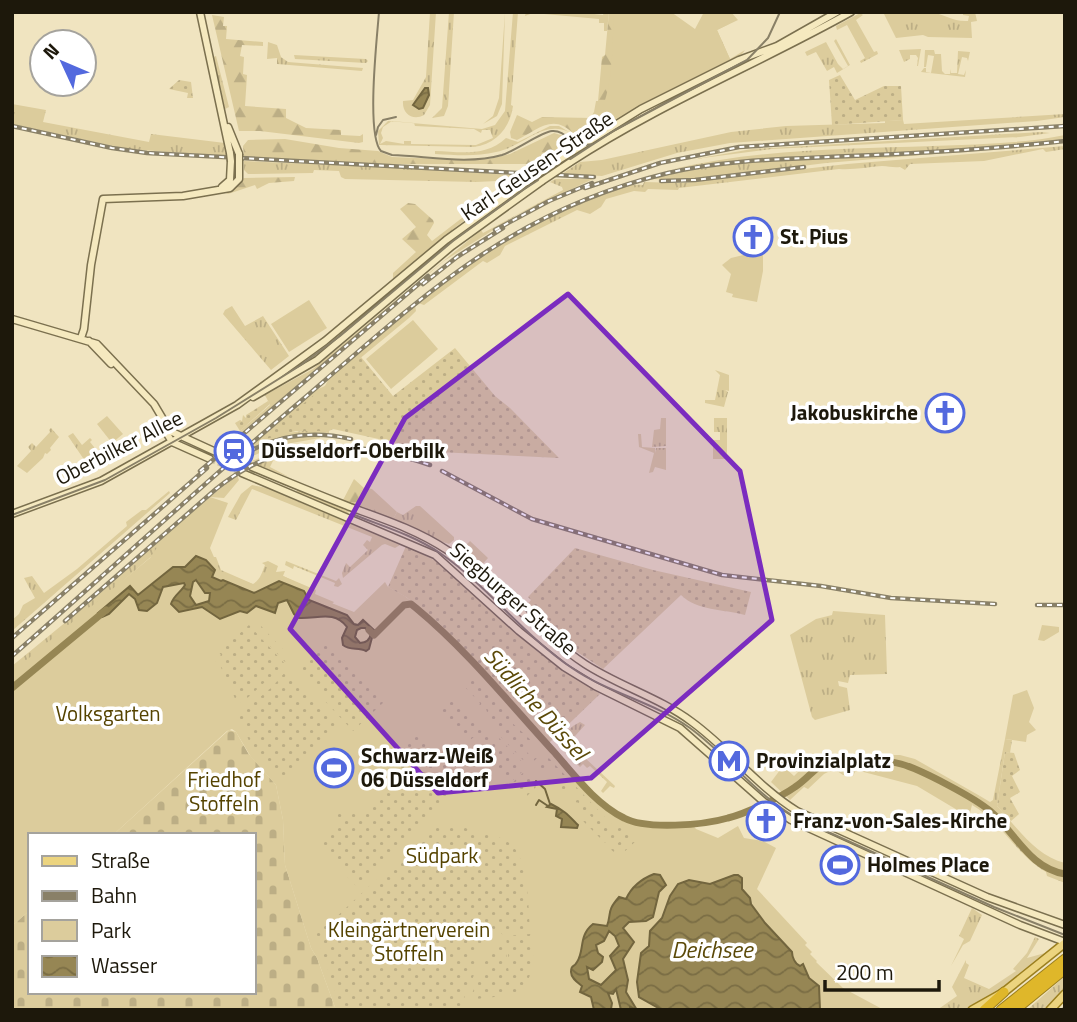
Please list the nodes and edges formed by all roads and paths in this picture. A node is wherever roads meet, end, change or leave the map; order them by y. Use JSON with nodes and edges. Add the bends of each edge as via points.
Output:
{"nodes":[{"id":1,"x":200,"y":12,"type":"edge"},
{"id":2,"x":837,"y":12,"type":"edge"},
{"id":3,"x":851,"y":12,"type":"edge"},
{"id":4,"x":806,"y":34,"type":"junction"},
{"id":5,"x":698,"y":80,"type":"junction"},
{"id":6,"x":675,"y":102,"type":"junction"},
{"id":7,"x":223,"y":116,"type":"junction"},
{"id":8,"x":217,"y":189,"type":"junction"},
{"id":9,"x":12,"y":319,"type":"edge"},
{"id":10,"x":85,"y":339,"type":"junction"},
{"id":11,"x":325,"y":341,"type":"junction"},
{"id":12,"x":269,"y":374,"type":"dead end"},
{"id":13,"x":267,"y":387,"type":"junction"},
{"id":14,"x":198,"y":428,"type":"junction"},
{"id":15,"x":181,"y":437,"type":"junction"},
{"id":16,"x":172,"y":442,"type":"junction"},
{"id":17,"x":196,"y":444,"type":"junction"},
{"id":18,"x":218,"y":453,"type":"tunnel mouth"},
{"id":19,"x":210,"y":459,"type":"tunnel mouth"},
{"id":20,"x":252,"y":467,"type":"tunnel mouth"},
{"id":21,"x":242,"y":473,"type":"tunnel mouth"},
{"id":22,"x":12,"y":514,"type":"edge"},
{"id":23,"x":606,"y":677,"type":"junction"},
{"id":24,"x":604,"y":690,"type":"junction"},
{"id":25,"x":664,"y":704,"type":"junction"},
{"id":26,"x":648,"y":711,"type":"junction"},
{"id":27,"x":691,"y":720,"type":"junction"},
{"id":28,"x":673,"y":724,"type":"junction"},
{"id":29,"x":761,"y":783,"type":"junction"},
{"id":30,"x":753,"y":792,"type":"junction"},
{"id":31,"x":834,"y":829,"type":"junction"},
{"id":32,"x":817,"y":832,"type":"junction"},
{"id":33,"x":881,"y":850,"type":"junction"},
{"id":34,"x":864,"y":854,"type":"junction"},
{"id":35,"x":914,"y":864,"type":"junction"},
{"id":36,"x":897,"y":868,"type":"junction"},
{"id":37,"x":998,"y":902,"type":"junction"},
{"id":38,"x":987,"y":909,"type":"junction"},
{"id":39,"x":1022,"y":911,"type":"junction"},
{"id":40,"x":1010,"y":920,"type":"junction"},
{"id":41,"x":1065,"y":925,"type":"edge"},
{"id":42,"x":1051,"y":937,"type":"junction"},
{"id":43,"x":1065,"y":942,"type":"edge"},
{"id":44,"x":1054,"y":951,"type":"junction"},
{"id":45,"x":1065,"y":958,"type":"edge"},
{"id":46,"x":1065,"y":969,"type":"edge"},
{"id":47,"x":1042,"y":987,"type":"junction"},
{"id":48,"x":1004,"y":992,"type":"junction"},
{"id":49,"x":1065,"y":997,"type":"edge"},
{"id":50,"x":1013,"y":1006,"type":"edge"},
{"id":51,"x":988,"y":1008,"type":"edge"},
{"id":52,"x":972,"y":1010,"type":"edge"},
{"id":53,"x":1001,"y":1010,"type":"edge"},
{"id":54,"x":1024,"y":1010,"type":"edge"},
{"id":55,"x":1050,"y":1010,"type":"edge"}],
"edges":[{"from":1,"to":7,"type":"main road"},
{"from":2,"to":4,"type":"main road","name":"Karl-Geusen-Straße"},
{"from":3,"to":4,"type":"main road","name":"Karl-Geusen-Straße"},
{"from":4,"to":5,"type":"main road","name":"Karl-Geusen-Straße"},
{"from":4,"to":6,"type":"main road","name":"Karl-Geusen-Straße"},
{"from":5,"to":6,"type":"main road","via":[[675,95]]},
{"from":5,"to":11,"type":"main road","name":"Karl-Geusen-Straße","bridge":true,"via":[[629,115],[529,180],[446,240]]},
{"from":6,"to":13,"type":"main road","name":"Karl-Geusen-Straße","bridge":true,"via":[[617,132],[542,181],[452,246],[317,360]]},
{"from":7,"to":8,"type":"main road","via":[[231,174],[227,184]]},
{"from":7,"to":8,"type":"main road","via":[[239,158],[240,175],[232,187]]},
{"from":8,"to":10,"type":"main road","via":[[183,196],[103,200],[91,265]]},
{"from":9,"to":10,"type":"main road"},
{"from":10,"to":15,"type":"main road","via":[[105,351],[154,404],[170,431]]},
{"from":10,"to":16,"type":"main road","via":[[148,403]]},
{"from":11,"to":12,"type":"main road"},
{"from":11,"to":13,"type":"main road","name":"Karl-Geusen-Straße"},
{"from":13,"to":14,"type":"main road","name":"Oberbilker Allee"},
{"from":14,"to":15,"type":"main road","name":"Oberbilker Allee"},
{"from":14,"to":17,"type":"main road","via":[[192,436]]},
{"from":15,"to":16,"type":"main road","name":"Oberbilker Allee"},
{"from":15,"to":17,"type":"main road"},
{"from":16,"to":19,"type":"main road"},
{"from":16,"to":22,"type":"main road","name":"Oberbilker Allee","via":[[101,481]]},
{"from":17,"to":18,"type":"main road"},
{"from":20,"to":23,"type":"main road","name":"Siegburger Straße","via":[[435,542],[568,652]]},
{"from":21,"to":24,"type":"main road","name":"Siegburger Straße","via":[[435,555],[541,649]]},
{"from":23,"to":24,"type":"main road"},
{"from":23,"to":25,"type":"main road","name":"Siegburger Straße"},
{"from":24,"to":26,"type":"main road","name":"Siegburger Straße"},
{"from":25,"to":26,"type":"main road","via":[[650,704]]},
{"from":25,"to":27,"type":"main road","name":"Siegburger Straße"},
{"from":26,"to":28,"type":"main road","name":"Siegburger Straße"},
{"from":27,"to":28,"type":"main road","via":[[685,727]]},
{"from":27,"to":29,"type":"main road","name":"Siegburger Straße"},
{"from":28,"to":30,"type":"main road","name":"Siegburger Straße"},
{"from":29,"to":30,"type":"main road"},
{"from":29,"to":31,"type":"main road","name":"Siegburger Straße","via":[[797,811]]},
{"from":30,"to":32,"type":"main road","name":"Siegburger Straße"},
{"from":31,"to":32,"type":"main road","via":[[822,827]]},
{"from":31,"to":33,"type":"main road","name":"Siegburger Straße"},
{"from":32,"to":34,"type":"main road","name":"Siegburger Straße"},
{"from":33,"to":34,"type":"main road","via":[[868,848]]},
{"from":33,"to":35,"type":"main road","name":"Siegburger Straße"},
{"from":34,"to":36,"type":"main road","name":"Siegburger Straße"},
{"from":35,"to":36,"type":"main road","via":[[911,871]]},
{"from":35,"to":37,"type":"main road","name":"Siegburger Straße"},
{"from":36,"to":38,"type":"main road","name":"Siegburger Straße"},
{"from":37,"to":38,"type":"main road","via":[[988,903]]},
{"from":37,"to":39,"type":"main road","name":"Siegburger Straße"},
{"from":38,"to":40,"type":"main road","name":"Siegburger Straße"},
{"from":39,"to":40,"type":"main road","via":[[1023,919]]},
{"from":39,"to":41,"type":"main road","name":"Siegburger Straße"},
{"from":40,"to":42,"type":"main road","name":"Siegburger Straße"},
{"from":42,"to":43,"type":"main road","name":"Siegburger Straße"},
{"from":42,"to":44,"type":"main road"},
{"from":43,"to":44,"type":"main road"},
{"from":44,"to":48,"type":"main road"},
{"from":45,"to":50,"type":"highway"},
{"from":46,"to":47,"type":"highway"},
{"from":47,"to":50,"type":"highway"},
{"from":47,"to":54,"type":"highway"},
{"from":48,"to":51,"type":"highway"},
{"from":48,"to":52,"type":"main road"},
{"from":49,"to":55,"type":"main road"},
{"from":50,"to":51,"type":"highway"},
{"from":50,"to":53,"type":"highway"}]}
